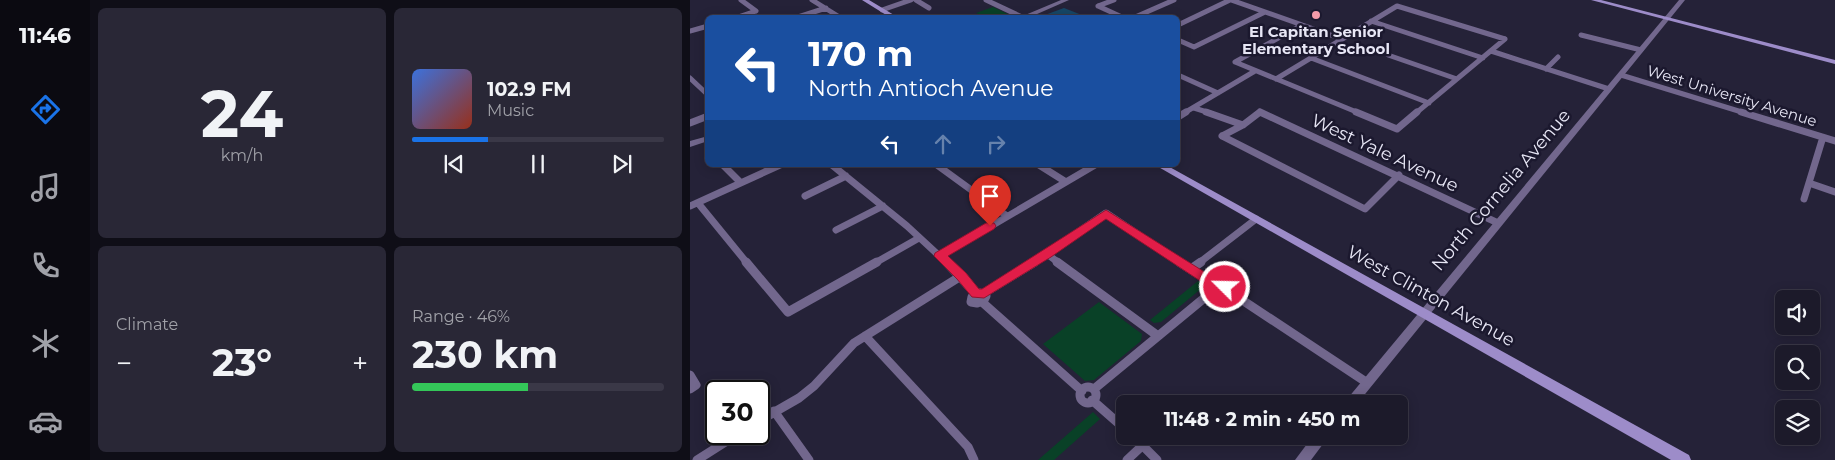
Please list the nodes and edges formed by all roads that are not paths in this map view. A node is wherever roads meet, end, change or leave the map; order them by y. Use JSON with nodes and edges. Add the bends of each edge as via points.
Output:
{"nodes":[{"id":1,"x":741,"y":0,"type":"edge"},
{"id":2,"x":812,"y":0,"type":"edge"},
{"id":3,"x":865,"y":0,"type":"edge"},
{"id":4,"x":911,"y":0,"type":"edge"},
{"id":5,"x":916,"y":0,"type":"edge"},
{"id":6,"x":986,"y":0,"type":"edge"},
{"id":7,"x":1076,"y":0,"type":"edge"},
{"id":8,"x":1114,"y":0,"type":"edge"},
{"id":9,"x":1174,"y":0,"type":"edge"},
{"id":10,"x":1231,"y":0,"type":"edge"},
{"id":11,"x":1594,"y":0,"type":"edge"},
{"id":12,"x":1603,"y":0,"type":"edge"},
{"id":13,"x":1682,"y":0,"type":"edge"},
{"id":14,"x":1061,"y":1,"type":"edge"},
{"id":15,"x":826,"y":8,"type":"junction"},
{"id":16,"x":929,"y":8,"type":"dead end"},
{"id":17,"x":882,"y":10,"type":"junction"},
{"id":18,"x":1265,"y":12,"type":"junction"},
{"id":19,"x":744,"y":15,"type":"edge"},
{"id":20,"x":805,"y":15,"type":"edge"},
{"id":21,"x":836,"y":15,"type":"edge"},
{"id":22,"x":890,"y":15,"type":"edge"},
{"id":23,"x":1017,"y":15,"type":"edge"},
{"id":24,"x":1026,"y":15,"type":"edge"},
{"id":25,"x":1038,"y":15,"type":"edge"},
{"id":26,"x":1118,"y":15,"type":"edge"},
{"id":27,"x":1140,"y":15,"type":"edge"},
{"id":28,"x":1668,"y":18,"type":"junction"},
{"id":29,"x":1371,"y":21,"type":"junction"},
{"id":30,"x":1180,"y":24,"type":"edge"},
{"id":31,"x":1302,"y":25,"type":"junction"},
{"id":32,"x":705,"y":27,"type":"edge"},
{"id":33,"x":690,"y":31,"type":"edge"},
{"id":34,"x":1581,"y":35,"type":"dead end"},
{"id":35,"x":1342,"y":39,"type":"junction"},
{"id":36,"x":1180,"y":41,"type":"edge"},
{"id":37,"x":1642,"y":50,"type":"junction"},
{"id":38,"x":1491,"y":52,"type":"junction"},
{"id":39,"x":1388,"y":55,"type":"dead end"},
{"id":40,"x":1558,"y":57,"type":"dead end"},
{"id":41,"x":1311,"y":58,"type":"junction"},
{"id":42,"x":1483,"y":58,"type":"junction"},
{"id":43,"x":1835,"y":61,"type":"edge"},
{"id":44,"x":1546,"y":69,"type":"junction"},
{"id":45,"x":1255,"y":71,"type":"junction"},
{"id":46,"x":1621,"y":75,"type":"junction"},
{"id":47,"x":1180,"y":76,"type":"edge"},
{"id":48,"x":690,"y":78,"type":"edge"},
{"id":49,"x":1276,"y":79,"type":"junction"},
{"id":50,"x":1457,"y":79,"type":"junction"},
{"id":51,"x":1609,"y":89,"type":"junction"},
{"id":52,"x":705,"y":93,"type":"edge"},
{"id":53,"x":1218,"y":93,"type":"junction"},
{"id":54,"x":1429,"y":103,"type":"junction"},
{"id":55,"x":1194,"y":108,"type":"junction"},
{"id":56,"x":1180,"y":116,"type":"edge"},
{"id":57,"x":705,"y":117,"type":"edge"},
{"id":58,"x":690,"y":123,"type":"edge"},
{"id":59,"x":1243,"y":125,"type":"junction"},
{"id":60,"x":1823,"y":137,"type":"junction"},
{"id":61,"x":705,"y":139,"type":"edge"},
{"id":62,"x":1835,"y":141,"type":"edge"},
{"id":63,"x":690,"y":144,"type":"edge"},
{"id":64,"x":705,"y":145,"type":"edge"},
{"id":65,"x":690,"y":150,"type":"edge"},
{"id":66,"x":725,"y":167,"type":"edge"},
{"id":67,"x":775,"y":167,"type":"edge"},
{"id":68,"x":835,"y":167,"type":"edge"},
{"id":69,"x":940,"y":167,"type":"edge"},
{"id":70,"x":1042,"y":167,"type":"edge"},
{"id":71,"x":1092,"y":167,"type":"edge"},
{"id":72,"x":1164,"y":167,"type":"edge"},
{"id":73,"x":1399,"y":175,"type":"junction"},
{"id":74,"x":846,"y":176,"type":"junction"},
{"id":75,"x":740,"y":182,"type":"junction"},
{"id":76,"x":1066,"y":182,"type":"junction"},
{"id":77,"x":1809,"y":183,"type":"junction"},
{"id":78,"x":1835,"y":192,"type":"edge"},
{"id":79,"x":805,"y":196,"type":"dead end"},
{"id":80,"x":1804,"y":199,"type":"dead end"},
{"id":81,"x":694,"y":205,"type":"edge"},
{"id":82,"x":882,"y":206,"type":"junction"},
{"id":83,"x":1007,"y":216,"type":"junction"},
{"id":84,"x":1256,"y":219,"type":"junction"},
{"id":85,"x":1498,"y":222,"type":"junction"},
{"id":86,"x":836,"y":230,"type":"dead end"},
{"id":87,"x":919,"y":238,"type":"junction"},
{"id":88,"x":1047,"y":254,"type":"junction"},
{"id":89,"x":940,"y":256,"type":"junction"},
{"id":90,"x":1192,"y":269,"type":"junction"},
{"id":91,"x":961,"y":276,"type":"junction"},
{"id":92,"x":1213,"y":286,"type":"junction"},
{"id":93,"x":981,"y":296,"type":"junction"},
{"id":94,"x":1423,"y":313,"type":"junction"},
{"id":95,"x":865,"y":336,"type":"junction"},
{"id":96,"x":1158,"y":336,"type":"junction"},
{"id":97,"x":690,"y":375,"type":"edge"},
{"id":98,"x":1366,"y":382,"type":"junction"},
{"id":99,"x":693,"y":387,"type":"edge"},
{"id":100,"x":1094,"y":389,"type":"junction"},
{"id":101,"x":1082,"y":391,"type":"junction"},
{"id":102,"x":1356,"y":395,"type":"edge"},
{"id":103,"x":1092,"y":400,"type":"junction"},
{"id":104,"x":774,"y":411,"type":"junction"},
{"id":105,"x":770,"y":414,"type":"edge"},
{"id":106,"x":1116,"y":421,"type":"edge"},
{"id":107,"x":721,"y":445,"type":"edge"},
{"id":108,"x":1143,"y":445,"type":"joint"},
{"id":109,"x":1314,"y":445,"type":"edge"},
{"id":110,"x":697,"y":460,"type":"edge"},
{"id":111,"x":809,"y":460,"type":"edge"},
{"id":112,"x":974,"y":460,"type":"edge"},
{"id":113,"x":1127,"y":460,"type":"edge"},
{"id":114,"x":1157,"y":460,"type":"edge"},
{"id":115,"x":1302,"y":460,"type":"edge"},
{"id":116,"x":1684,"y":460,"type":"edge"}],
"edges":[{"from":1,"to":19,"type":"street","via":[[756,11]]},
{"from":2,"to":15,"type":"street"},
{"from":3,"to":17,"type":"main road"},
{"from":4,"to":17,"type":"street"},
{"from":5,"to":16,"type":"street"},
{"from":6,"to":23,"type":"street"},
{"from":7,"to":25,"type":"street"},
{"from":8,"to":26,"type":"street","via":[[1098,6]]},
{"from":9,"to":27,"type":"street"},
{"from":10,"to":18,"type":"street"},
{"from":10,"to":30,"type":"street"},
{"from":11,"to":28,"type":"main road"},
{"from":12,"to":28,"type":"main road"},
{"from":13,"to":28,"type":"street","name":"North Cornelia Avenue"},
{"from":14,"to":24,"type":"street"},
{"from":15,"to":20,"type":"street"},
{"from":15,"to":21,"type":"street"},
{"from":17,"to":22,"type":"main road"},
{"from":18,"to":31,"type":"street"},
{"from":18,"to":36,"type":"street","via":[[1194,47]]},
{"from":28,"to":37,"type":"street","name":"North Cornelia Avenue"},
{"from":28,"to":43,"type":"main road"},
{"from":29,"to":35,"type":"street"},
{"from":29,"to":38,"type":"street","via":[[1397,6],[1505,39]]},
{"from":29,"to":42,"type":"street"},
{"from":31,"to":35,"type":"street"},
{"from":31,"to":45,"type":"street","via":[[1235,62]]},
{"from":32,"to":33,"type":"street"},
{"from":34,"to":37,"type":"street"},
{"from":35,"to":41,"type":"street"},
{"from":37,"to":46,"type":"street","name":"North Cornelia Avenue"},
{"from":38,"to":42,"type":"street"},
{"from":38,"to":44,"type":"street"},
{"from":39,"to":50,"type":"street"},
{"from":40,"to":44,"type":"street"},
{"from":41,"to":49,"type":"street"},
{"from":41,"to":54,"type":"street"},
{"from":42,"to":50,"type":"street"},
{"from":44,"to":51,"type":"street"},
{"from":45,"to":49,"type":"street"},
{"from":45,"to":53,"type":"street"},
{"from":46,"to":51,"type":"street","name":"North Cornelia Avenue"},
{"from":46,"to":60,"type":"street","name":"West University Avenue"},
{"from":47,"to":53,"type":"street"},
{"from":48,"to":52,"type":"street"},
{"from":49,"to":54,"type":"street","via":[[1397,129]]},
{"from":50,"to":54,"type":"street"},
{"from":51,"to":85,"type":"street","name":"North Cornelia Avenue"},
{"from":53,"to":55,"type":"street"},
{"from":55,"to":56,"type":"street"},
{"from":55,"to":59,"type":"street"},
{"from":57,"to":58,"type":"street"},
{"from":59,"to":73,"type":"street","name":"West Yale Avenue","via":[[1260,112]]},
{"from":59,"to":73,"type":"street","via":[[1222,136],[1366,208]]},
{"from":60,"to":62,"type":"street","name":"West University Avenue"},
{"from":60,"to":77,"type":"street"},
{"from":61,"to":63,"type":"street"},
{"from":64,"to":65,"type":"street"},
{"from":66,"to":75,"type":"street"},
{"from":67,"to":75,"type":"street"},
{"from":68,"to":74,"type":"street"},
{"from":69,"to":83,"type":"street"},
{"from":70,"to":76,"type":"street"},
{"from":71,"to":76,"type":"street"},
{"from":72,"to":84,"type":"main road","name":"West Clinton Avenue"},
{"from":73,"to":85,"type":"street","name":"West Yale Avenue"},
{"from":74,"to":79,"type":"street"},
{"from":74,"to":82,"type":"street"},
{"from":75,"to":81,"type":"street"},
{"from":76,"to":83,"type":"street"},
{"from":77,"to":78,"type":"street"},
{"from":77,"to":80,"type":"street"},
{"from":81,"to":87,"type":"street","via":[[788,312]]},
{"from":82,"to":86,"type":"street"},
{"from":82,"to":87,"type":"street"},
{"from":83,"to":89,"type":"street"},
{"from":84,"to":90,"type":"street"},
{"from":84,"to":94,"type":"main road","name":"West Clinton Avenue"},
{"from":85,"to":94,"type":"street","name":"North Cornelia Avenue"},
{"from":87,"to":89,"type":"street"},
{"from":88,"to":90,"type":"street","via":[[1106,213]]},
{"from":88,"to":93,"type":"street"},
{"from":88,"to":96,"type":"street"},
{"from":89,"to":91,"type":"street"},
{"from":90,"to":92,"type":"street"},
{"from":91,"to":93,"type":"street"},
{"from":91,"to":95,"type":"street"},
{"from":92,"to":96,"type":"street"},
{"from":92,"to":98,"type":"street","via":[[1220,291],[1224,288]]},
{"from":93,"to":101,"type":"street"},
{"from":94,"to":98,"type":"street","name":"North Cornelia Avenue"},
{"from":94,"to":116,"type":"main road","name":"West Clinton Avenue"},
{"from":95,"to":104,"type":"street","via":[[844,352],[814,386]]},
{"from":95,"to":112,"type":"street","via":[[968,447]]},
{"from":96,"to":100,"type":"street"},
{"from":97,"to":99,"type":"street"},
{"from":98,"to":102,"type":"street","name":"North Cornelia Avenue"},
{"from":100,"to":101,"type":"street"},
{"from":100,"to":103,"type":"street","via":[[1096,394]]},
{"from":101,"to":103,"type":"street","via":[[1082,401]]},
{"from":103,"to":106,"type":"street"},
{"from":104,"to":105,"type":"street"},
{"from":104,"to":111,"type":"street"},
{"from":107,"to":110,"type":"street"},
{"from":108,"to":113,"type":"street"},
{"from":108,"to":114,"type":"street"},
{"from":109,"to":115,"type":"street"}]}
